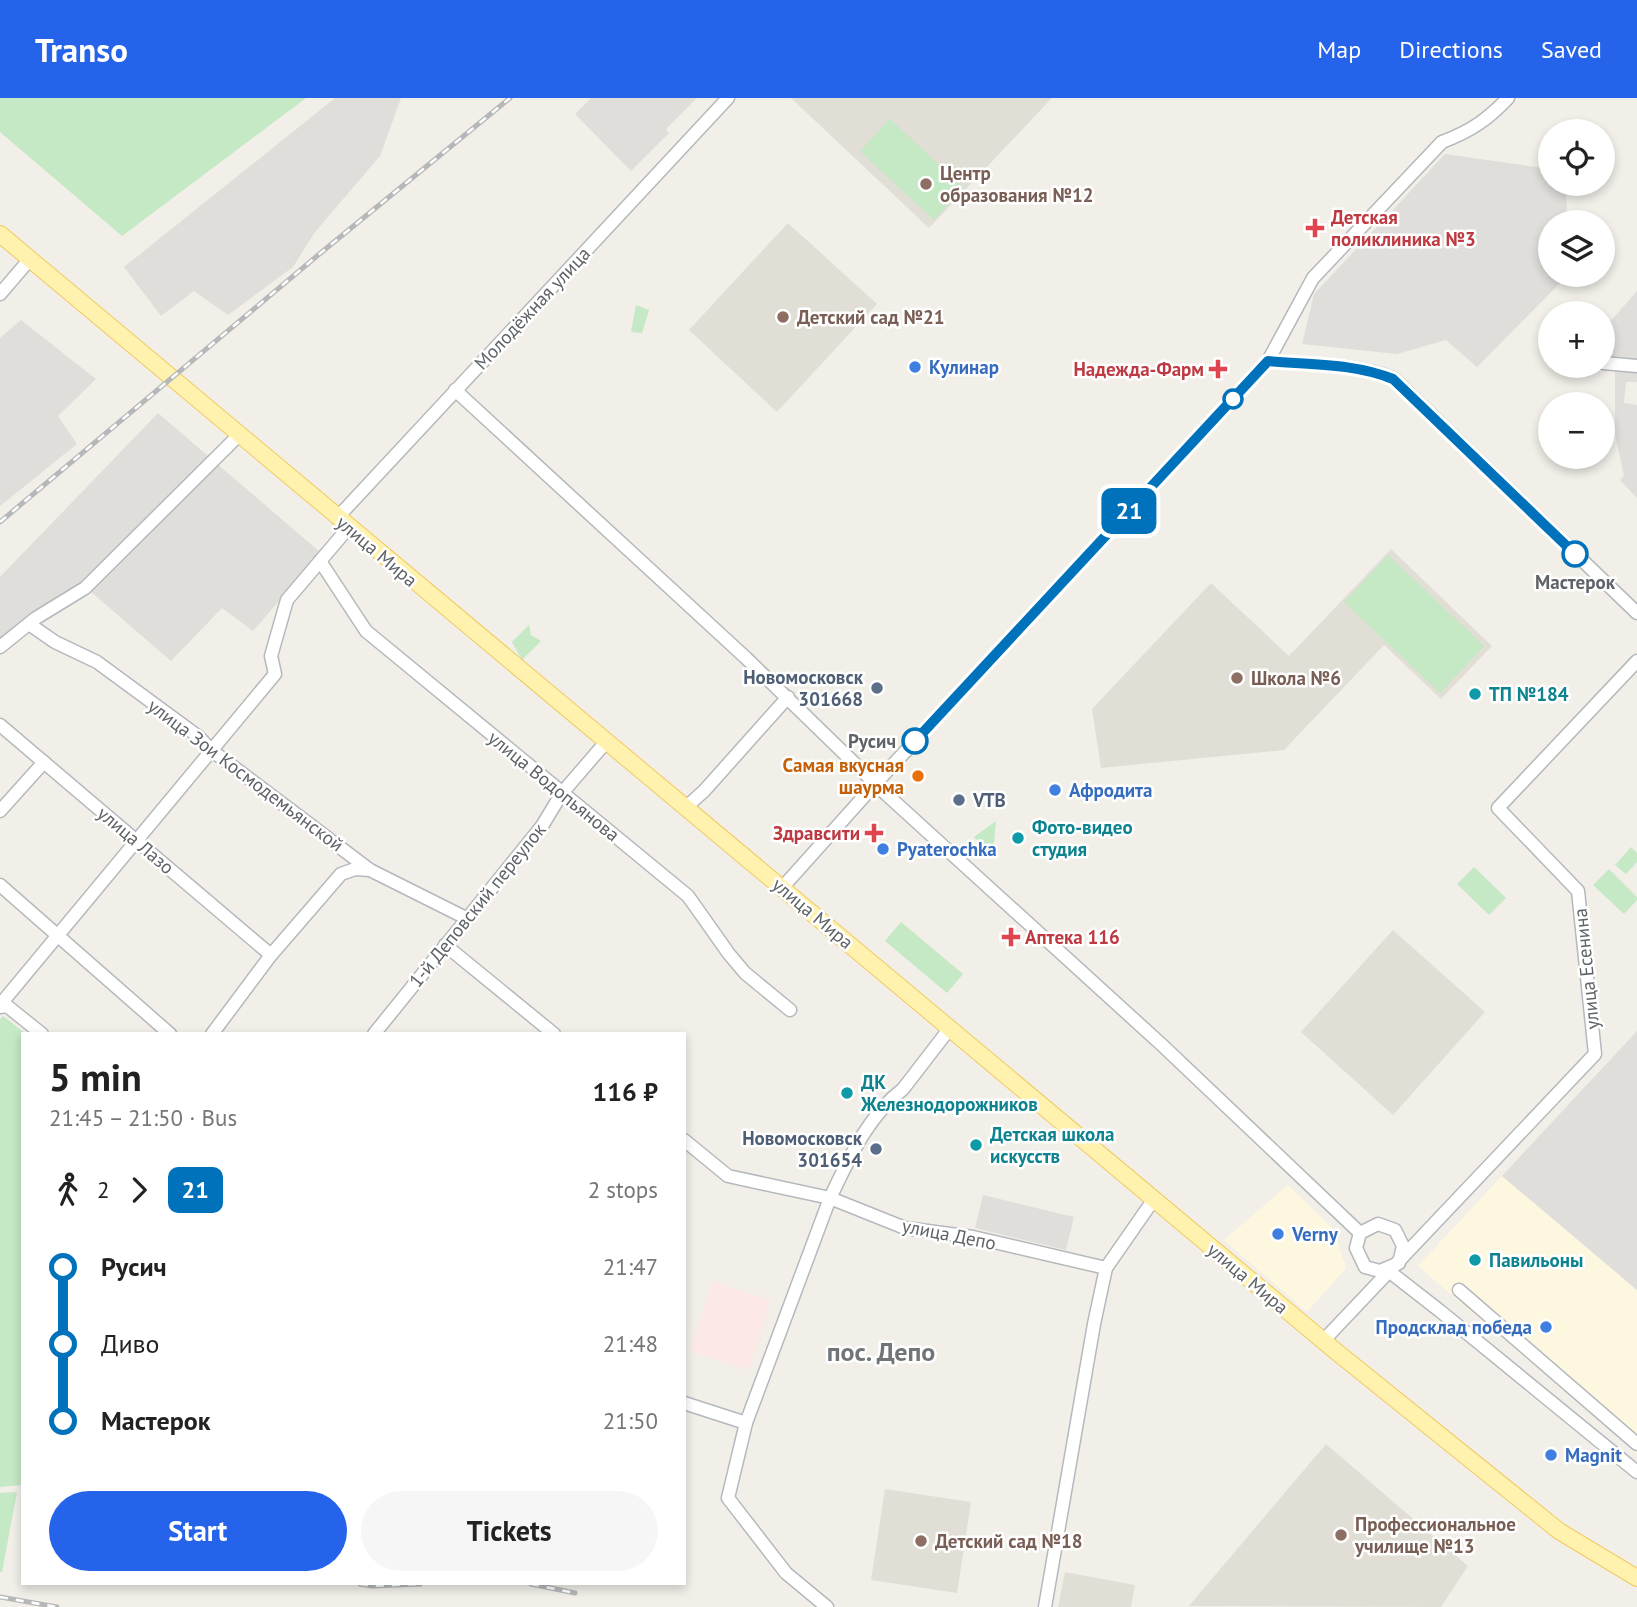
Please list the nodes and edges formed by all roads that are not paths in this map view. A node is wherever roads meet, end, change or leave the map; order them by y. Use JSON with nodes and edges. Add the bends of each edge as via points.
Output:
{"nodes":[{"id":1,"x":728,"y":98,"type":"edge"},
{"id":2,"x":1508,"y":98,"type":"edge"},
{"id":3,"x":0,"y":234,"type":"edge"},
{"id":4,"x":30,"y":259,"type":"junction"},
{"id":5,"x":0,"y":294,"type":"edge"},
{"id":6,"x":1268,"y":361,"type":"junction"},
{"id":7,"x":1615,"y":364,"type":"edge"},
{"id":8,"x":1637,"y":366,"type":"edge"},
{"id":9,"x":455,"y":390,"type":"junction"},
{"id":10,"x":239,"y":435,"type":"junction"},
{"id":11,"x":343,"y":523,"type":"junction"},
{"id":12,"x":320,"y":561,"type":"junction"},
{"id":13,"x":1637,"y":612,"type":"edge"},
{"id":14,"x":29,"y":624,"type":"junction"},
{"id":15,"x":0,"y":647,"type":"edge"},
{"id":16,"x":1637,"y":661,"type":"edge"},
{"id":17,"x":788,"y":698,"type":"junction"},
{"id":18,"x":0,"y":725,"type":"edge"},
{"id":19,"x":606,"y":742,"type":"junction"},
{"id":20,"x":211,"y":750,"type":"junction"},
{"id":21,"x":44,"y":762,"type":"junction"},
{"id":22,"x":876,"y":783,"type":"junction"},
{"id":23,"x":562,"y":793,"type":"junction"},
{"id":24,"x":685,"y":808,"type":"junction"},
{"id":25,"x":0,"y":811,"type":"edge"},
{"id":26,"x":136,"y":841,"type":"junction"},
{"id":27,"x":370,"y":870,"type":"junction"},
{"id":28,"x":0,"y":885,"type":"edge"},
{"id":29,"x":782,"y":888,"type":"junction"},
{"id":30,"x":467,"y":918,"type":"junction"},
{"id":31,"x":57,"y":936,"type":"junction"},
{"id":32,"x":445,"y":945,"type":"junction"},
{"id":33,"x":271,"y":956,"type":"junction"},
{"id":34,"x":0,"y":1006,"type":"edge"},
{"id":35,"x":790,"y":1010,"type":"dead end"},
{"id":36,"x":950,"y":1028,"type":"junction"},
{"id":37,"x":39,"y":1032,"type":"edge"},
{"id":38,"x":168,"y":1032,"type":"edge"},
{"id":39,"x":214,"y":1032,"type":"edge"},
{"id":40,"x":376,"y":1032,"type":"edge"},
{"id":41,"x":552,"y":1032,"type":"edge"},
{"id":42,"x":686,"y":1142,"type":"edge"},
{"id":43,"x":830,"y":1198,"type":"junction"},
{"id":44,"x":1154,"y":1199,"type":"junction"},
{"id":45,"x":1395,"y":1230,"type":"junction"},
{"id":46,"x":1360,"y":1233,"type":"junction"},
{"id":47,"x":1421,"y":1239,"type":"junction"},
{"id":48,"x":1365,"y":1267,"type":"junction"},
{"id":49,"x":1394,"y":1267,"type":"junction"},
{"id":50,"x":1107,"y":1268,"type":"junction"},
{"id":51,"x":1459,"y":1290,"type":"dead end"},
{"id":52,"x":1363,"y":1299,"type":"junction"},
{"id":53,"x":1323,"y":1341,"type":"junction"},
{"id":54,"x":686,"y":1404,"type":"edge"},
{"id":55,"x":746,"y":1423,"type":"junction"},
{"id":56,"x":1637,"y":1444,"type":"edge"},
{"id":57,"x":1637,"y":1472,"type":"edge"},
{"id":58,"x":1637,"y":1578,"type":"edge"},
{"id":59,"x":827,"y":1607,"type":"edge"},
{"id":60,"x":1045,"y":1607,"type":"edge"}],
"edges":[{"from":1,"to":9,"type":"street","name":"Молодёжная улица"},
{"from":2,"to":6,"type":"street","via":[[1469,131],[1442,142],[1313,278]]},
{"from":3,"to":4,"type":"main road","name":"улица Мира"},
{"from":4,"to":5,"type":"street"},
{"from":4,"to":10,"type":"main road","name":"улица Мира"},
{"from":6,"to":13,"type":"street","via":[[1353,367],[1393,379]]},
{"from":6,"to":22,"type":"street"},
{"from":7,"to":8,"type":"street"},
{"from":9,"to":11,"type":"street","name":"Молодёжная улица"},
{"from":9,"to":17,"type":"street"},
{"from":10,"to":11,"type":"main road","name":"улица Мира"},
{"from":10,"to":14,"type":"street","via":[[85,588]]},
{"from":11,"to":12,"type":"street","name":"Молодёжная улица"},
{"from":11,"to":19,"type":"main road","name":"улица Мира"},
{"from":12,"to":20,"type":"street","name":"Молодёжная улица","via":[[287,600],[271,656],[275,674]]},
{"from":12,"to":23,"type":"street","name":"улица Водопьянова","via":[[366,631]]},
{"from":14,"to":15,"type":"street"},
{"from":14,"to":20,"type":"street","name":"улица Зои Космодемьянской","via":[[97,662]]},
{"from":16,"to":47,"type":"street","name":"улица Есенина","via":[[1498,808],[1578,891],[1595,1054]]},
{"from":17,"to":22,"type":"street"},
{"from":17,"to":24,"type":"street"},
{"from":18,"to":21,"type":"street","name":"улица Лазо"},
{"from":19,"to":23,"type":"street","name":"1-й Деповский переулок"},
{"from":19,"to":24,"type":"main road","name":"улица Мира"},
{"from":20,"to":26,"type":"street"},
{"from":20,"to":27,"type":"street","name":"улица Зои Космодемьянской"},
{"from":21,"to":25,"type":"street"},
{"from":21,"to":26,"type":"street","name":"улица Лазо"},
{"from":22,"to":29,"type":"street"},
{"from":22,"to":46,"type":"street"},
{"from":23,"to":30,"type":"street","name":"1-й Деповский переулок","via":[[542,826]]},
{"from":23,"to":35,"type":"street","name":"улица Водопьянова","via":[[688,896],[745,973]]},
{"from":24,"to":29,"type":"main road","name":"улица Мира"},
{"from":26,"to":31,"type":"street"},
{"from":26,"to":33,"type":"street","name":"улица Лазо"},
{"from":27,"to":30,"type":"street","name":"улица Зои Космодемьянской"},
{"from":27,"to":33,"type":"street","via":[[341,874]]},
{"from":28,"to":31,"type":"street"},
{"from":29,"to":36,"type":"main road","name":"улица Мира"},
{"from":30,"to":32,"type":"street","name":"1-й Деповский переулок"},
{"from":31,"to":34,"type":"street"},
{"from":31,"to":38,"type":"street"},
{"from":32,"to":40,"type":"street","name":"1-й Деповский переулок"},
{"from":32,"to":41,"type":"street"},
{"from":33,"to":39,"type":"street"},
{"from":34,"to":37,"type":"street","via":[[8,1006]]},
{"from":36,"to":43,"type":"street","via":[[859,1137]]},
{"from":36,"to":44,"type":"main road","name":"улица Мира"},
{"from":42,"to":43,"type":"street","via":[[728,1176]]},
{"from":43,"to":50,"type":"street","name":"улица Депо","via":[[905,1228],[974,1237]]},
{"from":43,"to":55,"type":"street"},
{"from":44,"to":50,"type":"street"},
{"from":44,"to":53,"type":"main road","name":"улица Мира"},
{"from":45,"to":46,"type":"street","via":[[1378,1224]]},
{"from":45,"to":47,"type":"street"},
{"from":45,"to":49,"type":"street","via":[[1403,1246]]},
{"from":46,"to":48,"type":"street","via":[[1356,1248]]},
{"from":47,"to":49,"type":"street","name":"улица Есенина"},
{"from":48,"to":49,"type":"street","via":[[1380,1271]]},
{"from":48,"to":52,"type":"street","via":[[1368,1281]]},
{"from":49,"to":52,"type":"street","name":"улица Есенина"},
{"from":49,"to":57,"type":"street","via":[[1440,1311]]},
{"from":50,"to":60,"type":"street"},
{"from":51,"to":56,"type":"street"},
{"from":52,"to":53,"type":"street","name":"улица Есенина"},
{"from":53,"to":58,"type":"main road","name":"улица Мира","via":[[1559,1531]]},
{"from":54,"to":55,"type":"street"},
{"from":55,"to":59,"type":"street","via":[[728,1498],[786,1573]]}]}
